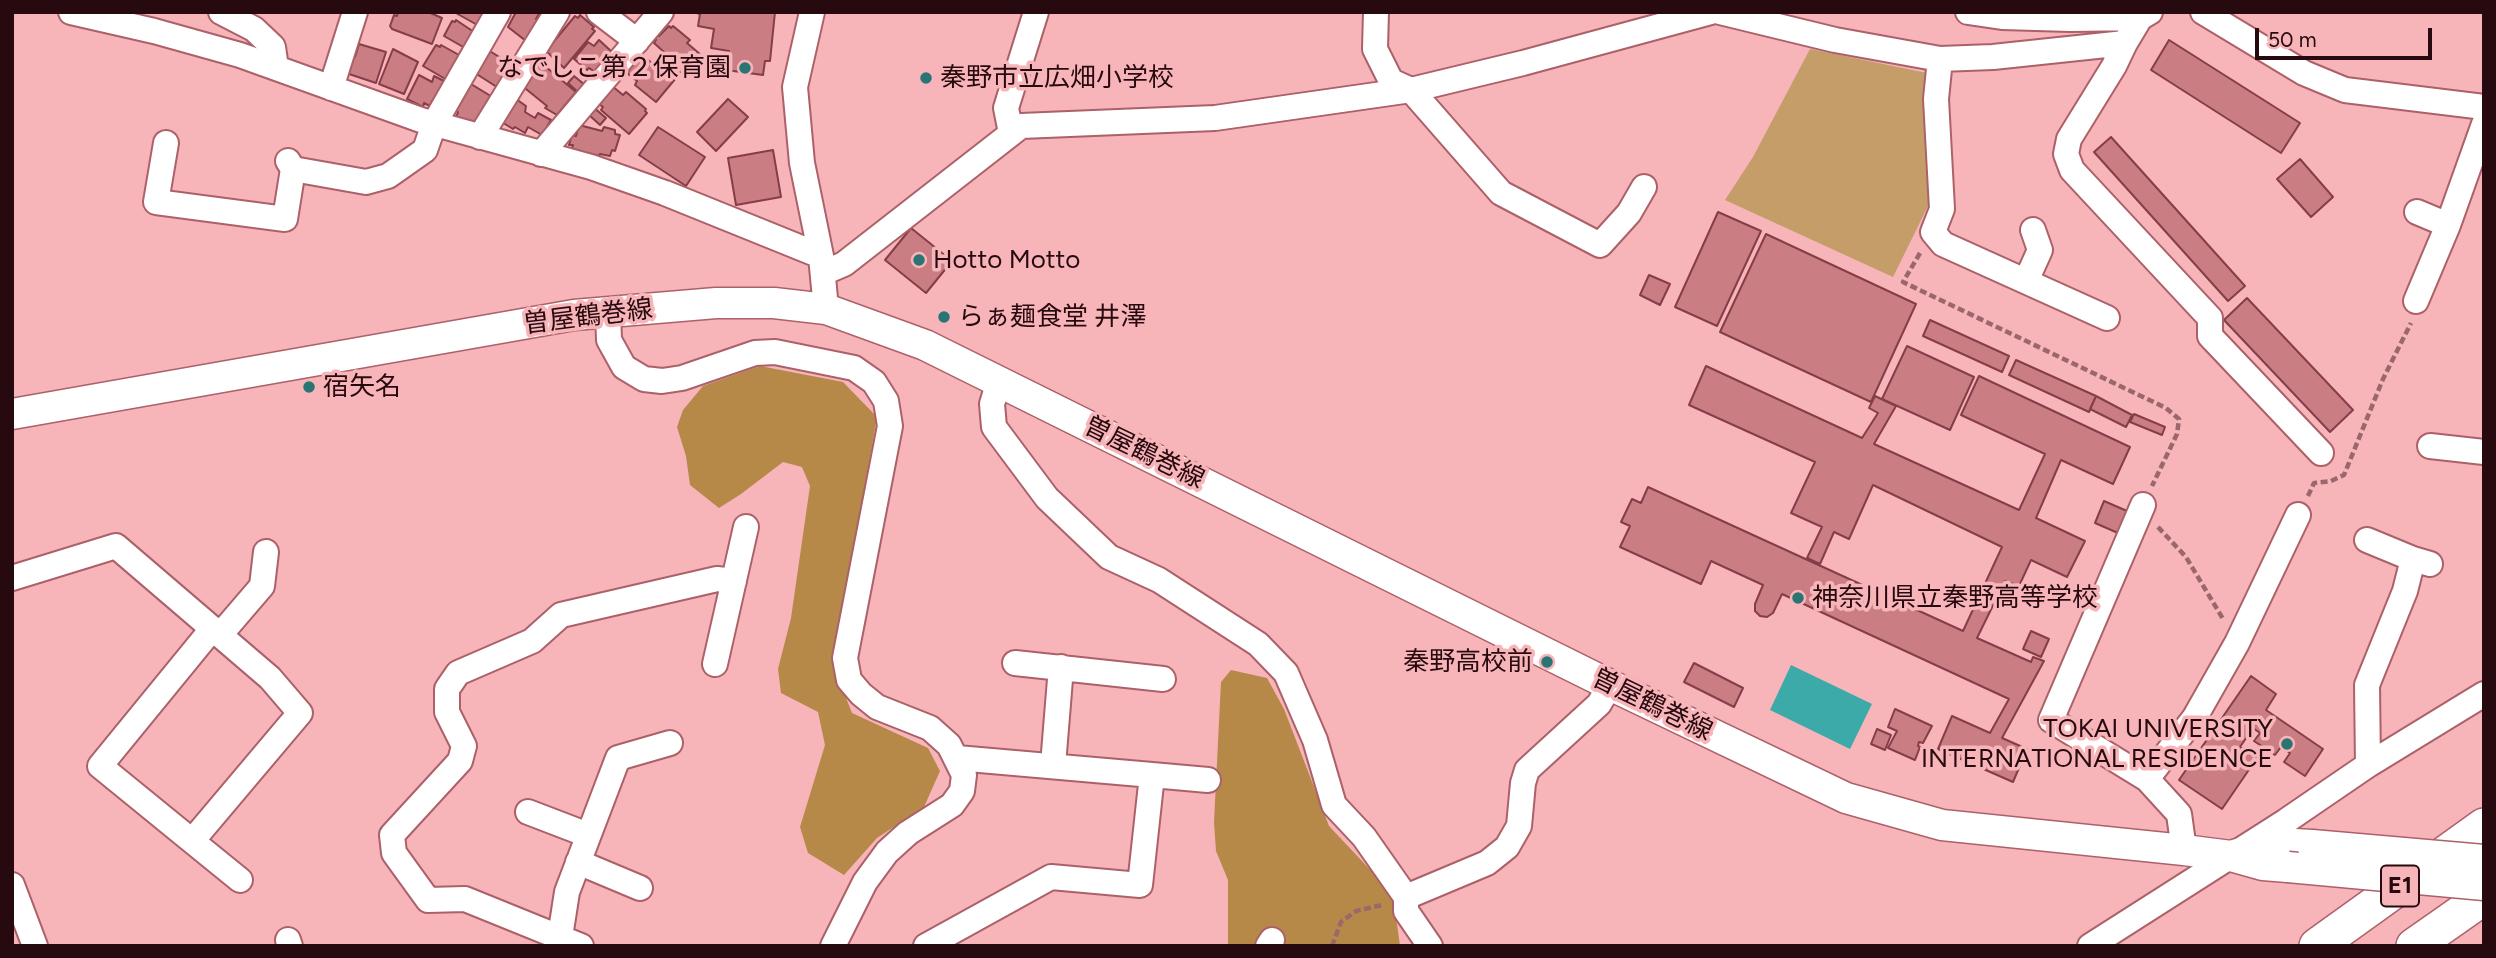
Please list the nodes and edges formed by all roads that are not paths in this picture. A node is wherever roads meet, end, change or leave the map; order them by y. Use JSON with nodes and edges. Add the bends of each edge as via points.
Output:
{"nodes":[{"id":1,"x":71,"y":12,"type":"edge"},
{"id":2,"x":221,"y":12,"type":"edge"},
{"id":3,"x":355,"y":12,"type":"edge"},
{"id":4,"x":498,"y":12,"type":"edge"},
{"id":5,"x":557,"y":12,"type":"edge"},
{"id":6,"x":599,"y":12,"type":"edge"},
{"id":7,"x":661,"y":12,"type":"edge"},
{"id":8,"x":811,"y":12,"type":"edge"},
{"id":9,"x":1037,"y":12,"type":"edge"},
{"id":10,"x":1376,"y":12,"type":"edge"},
{"id":11,"x":1711,"y":12,"type":"edge"},
{"id":12,"x":1720,"y":12,"type":"edge"},
{"id":13,"x":1968,"y":12,"type":"edge"},
{"id":14,"x":2203,"y":12,"type":"edge"},
{"id":15,"x":2145,"y":15,"type":"edge"},
{"id":16,"x":637,"y":41,"type":"junction"},
{"id":17,"x":2125,"y":43,"type":"junction"},
{"id":18,"x":1940,"y":59,"type":"junction"},
{"id":19,"x":276,"y":68,"type":"junction"},
{"id":20,"x":331,"y":88,"type":"junction"},
{"id":21,"x":1411,"y":90,"type":"junction"},
{"id":22,"x":2484,"y":107,"type":"edge"},
{"id":23,"x":434,"y":124,"type":"junction"},
{"id":24,"x":2484,"y":124,"type":"edge"},
{"id":25,"x":1011,"y":133,"type":"junction"},
{"id":26,"x":480,"y":137,"type":"junction"},
{"id":27,"x":166,"y":143,"type":"dead end"},
{"id":28,"x":541,"y":154,"type":"junction"},
{"id":29,"x":1644,"y":187,"type":"dead end"},
{"id":30,"x":2417,"y":212,"type":"dead end"},
{"id":31,"x":2448,"y":225,"type":"junction"},
{"id":32,"x":2033,"y":230,"type":"dead end"},
{"id":33,"x":822,"y":264,"type":"junction"},
{"id":34,"x":2026,"y":282,"type":"junction"},
{"id":35,"x":2416,"y":301,"type":"road end"},
{"id":36,"x":826,"y":309,"type":"junction"},
{"id":37,"x":608,"y":313,"type":"junction"},
{"id":38,"x":2107,"y":318,"type":"dead end"},
{"id":39,"x":999,"y":381,"type":"junction"},
{"id":40,"x":12,"y":414,"type":"edge"},
{"id":41,"x":2430,"y":446,"type":"dead end"},
{"id":42,"x":2484,"y":452,"type":"edge"},
{"id":43,"x":2321,"y":453,"type":"dead end"},
{"id":44,"x":2143,"y":505,"type":"road end"},
{"id":45,"x":2298,"y":515,"type":"road end"},
{"id":46,"x":746,"y":527,"type":"dead end"},
{"id":47,"x":2367,"y":540,"type":"dead end"},
{"id":48,"x":266,"y":552,"type":"dead end"},
{"id":49,"x":12,"y":578,"type":"edge"},
{"id":50,"x":734,"y":581,"type":"junction"},
{"id":51,"x":216,"y":632,"type":"junction"},
{"id":52,"x":1016,"y":663,"type":"dead end"},
{"id":53,"x":715,"y":664,"type":"dead end"},
{"id":54,"x":1061,"y":667,"type":"junction"},
{"id":55,"x":1163,"y":679,"type":"dead end"},
{"id":56,"x":1610,"y":685,"type":"junction"},
{"id":57,"x":2484,"y":694,"type":"edge"},
{"id":58,"x":670,"y":743,"type":"dead end"},
{"id":59,"x":957,"y":758,"type":"junction"},
{"id":60,"x":1053,"y":765,"type":"junction"},
{"id":61,"x":2368,"y":765,"type":"junction"},
{"id":62,"x":1152,"y":775,"type":"junction"},
{"id":63,"x":2147,"y":779,"type":"junction"},
{"id":64,"x":1208,"y":780,"type":"dead end"},
{"id":65,"x":528,"y":812,"type":"dead end"},
{"id":66,"x":2484,"y":826,"type":"edge"},
{"id":67,"x":588,"y":835,"type":"junction"},
{"id":68,"x":192,"y":841,"type":"junction"},
{"id":69,"x":2184,"y":850,"type":"junction"},
{"id":70,"x":2231,"y":856,"type":"junction"},
{"id":71,"x":2484,"y":860,"type":"edge"},
{"id":72,"x":578,"y":862,"type":"junction"},
{"id":73,"x":240,"y":880,"type":"dead end"},
{"id":74,"x":12,"y":885,"type":"edge"},
{"id":75,"x":2484,"y":885,"type":"edge"},
{"id":76,"x":640,"y":888,"type":"dead end"},
{"id":77,"x":2484,"y":897,"type":"edge"},
{"id":78,"x":1406,"y":904,"type":"junction"},
{"id":79,"x":570,"y":941,"type":"edge"},
{"id":80,"x":34,"y":946,"type":"edge"},
{"id":81,"x":833,"y":946,"type":"edge"},
{"id":82,"x":926,"y":946,"type":"edge"},
{"id":83,"x":1430,"y":946,"type":"edge"},
{"id":84,"x":2090,"y":946,"type":"edge"},
{"id":85,"x":2317,"y":946,"type":"edge"},
{"id":86,"x":2414,"y":946,"type":"edge"}],
"edges":[{"from":1,"to":19,"type":"street","via":[[154,31]]},
{"from":2,"to":19,"type":"street","via":[[254,29],[273,47]]},
{"from":3,"to":20,"type":"street"},
{"from":4,"to":23,"type":"street"},
{"from":5,"to":26,"type":"street"},
{"from":6,"to":16,"type":"street"},
{"from":7,"to":16,"type":"street"},
{"from":8,"to":33,"type":"street","via":[[795,88],[802,163]]},
{"from":9,"to":25,"type":"street","via":[[1006,108]]},
{"from":10,"to":21,"type":"street","via":[[1375,49],[1391,81]]},
{"from":11,"to":21,"type":"street"},
{"from":12,"to":18,"type":"street"},
{"from":13,"to":15,"type":"street","via":[[2029,18]]},
{"from":14,"to":22,"type":"street","via":[[2304,72],[2345,90]]},
{"from":15,"to":17,"type":"street"},
{"from":16,"to":28,"type":"street"},
{"from":17,"to":18,"type":"street"},
{"from":17,"to":43,"type":"street","via":[[2068,139],[2066,154],[2072,170],[2210,318],[2210,335]]},
{"from":18,"to":34,"type":"street","via":[[1936,99],[1941,209],[1933,232],[1943,244]]},
{"from":19,"to":20,"type":"street"},
{"from":20,"to":23,"type":"street"},
{"from":21,"to":25,"type":"street","via":[[1215,118],[1021,126]]},
{"from":21,"to":29,"type":"street","via":[[1501,193],[1600,245],[1629,213]]},
{"from":23,"to":26,"type":"street"},
{"from":23,"to":27,"type":"street","via":[[425,150],[388,176],[366,182],[290,165],[285,219],[156,202]]},
{"from":24,"to":31,"type":"street"},
{"from":25,"to":33,"type":"street","via":[[844,264]]},
{"from":26,"to":28,"type":"street"},
{"from":28,"to":33,"type":"street","via":[[665,193]]},
{"from":30,"to":31,"type":"street"},
{"from":31,"to":35,"type":"street"},
{"from":32,"to":34,"type":"street","via":[[2040,250]]},
{"from":33,"to":36,"type":"street"},
{"from":34,"to":38,"type":"street"},
{"from":36,"to":37,"type":"main road","name":"曽屋鶴巻線","via":[[716,303]]},
{"from":36,"to":39,"type":"main road","name":"曽屋鶴巻線","via":[[925,345]]},
{"from":37,"to":40,"type":"main road","name":"曽屋鶴巻線","via":[[574,315]]},
{"from":37,"to":59,"type":"street","via":[[609,340],[624,367],[644,379],[682,378],[755,353],[775,352],[854,368],[874,382],[886,401],[890,426],[845,658],[849,680],[877,707],[930,728]]},
{"from":39,"to":56,"type":"main road","name":"曽屋鶴巻線"},
{"from":39,"to":78,"type":"street","via":[[992,404],[994,427],[1047,498],[1109,557],[1159,580],[1258,644],[1286,673],[1315,740],[1334,805],[1364,837]]},
{"from":41,"to":42,"type":"street"},
{"from":44,"to":63,"type":"street","via":[[2051,720]]},
{"from":45,"to":63,"type":"street","via":[[2237,643],[2195,718]]},
{"from":46,"to":50,"type":"street"},
{"from":47,"to":61,"type":"street","via":[[2421,562],[2367,685]]},
{"from":48,"to":51,"type":"street","via":[[262,586]]},
{"from":49,"to":51,"type":"street","via":[[116,546]]},
{"from":50,"to":53,"type":"street"},
{"from":50,"to":79,"type":"street","via":[[717,579],[561,615],[532,641],[458,673],[447,689],[447,712],[464,746],[460,761],[392,835],[394,853],[428,900],[465,899]]},
{"from":51,"to":68,"type":"street","via":[[270,678],[300,713]]},
{"from":51,"to":68,"type":"street","via":[[100,766]]},
{"from":52,"to":54,"type":"street"},
{"from":54,"to":55,"type":"street"},
{"from":54,"to":60,"type":"street"},
{"from":56,"to":69,"type":"main road","name":"曽屋鶴巻線","via":[[1846,798],[1942,825]]},
{"from":56,"to":78,"type":"street","via":[[1599,704],[1527,770],[1519,826],[1507,847],[1487,863]]},
{"from":57,"to":61,"type":"street"},
{"from":58,"to":67,"type":"street","via":[[618,758]]},
{"from":59,"to":60,"type":"street"},
{"from":59,"to":81,"type":"street","via":[[964,775],[962,791],[952,806],[887,852],[865,882]]},
{"from":60,"to":62,"type":"street"},
{"from":61,"to":70,"type":"street"},
{"from":62,"to":64,"type":"street"},
{"from":62,"to":82,"type":"street","via":[[1140,886],[1051,877]]},
{"from":63,"to":69,"type":"street","via":[[2179,814]]},
{"from":65,"to":67,"type":"street"},
{"from":66,"to":85,"type":"highway","number":"E1"},
{"from":67,"to":72,"type":"street"},
{"from":68,"to":73,"type":"street"},
{"from":69,"to":70,"type":"main road","name":"曽屋鶴巻線"},
{"from":70,"to":71,"type":"main road","name":"曽屋鶴巻線","bridge":true,"via":[[2278,843]]},
{"from":70,"to":75,"type":"main road","name":"曽屋鶴巻線","bridge":true,"via":[[2263,865]]},
{"from":70,"to":84,"type":"street"},
{"from":72,"to":76,"type":"street"},
{"from":72,"to":79,"type":"street","via":[[567,892]]},
{"from":74,"to":80,"type":"street"},
{"from":77,"to":86,"type":"highway","number":"E1"},
{"from":78,"to":83,"type":"street"}]}
